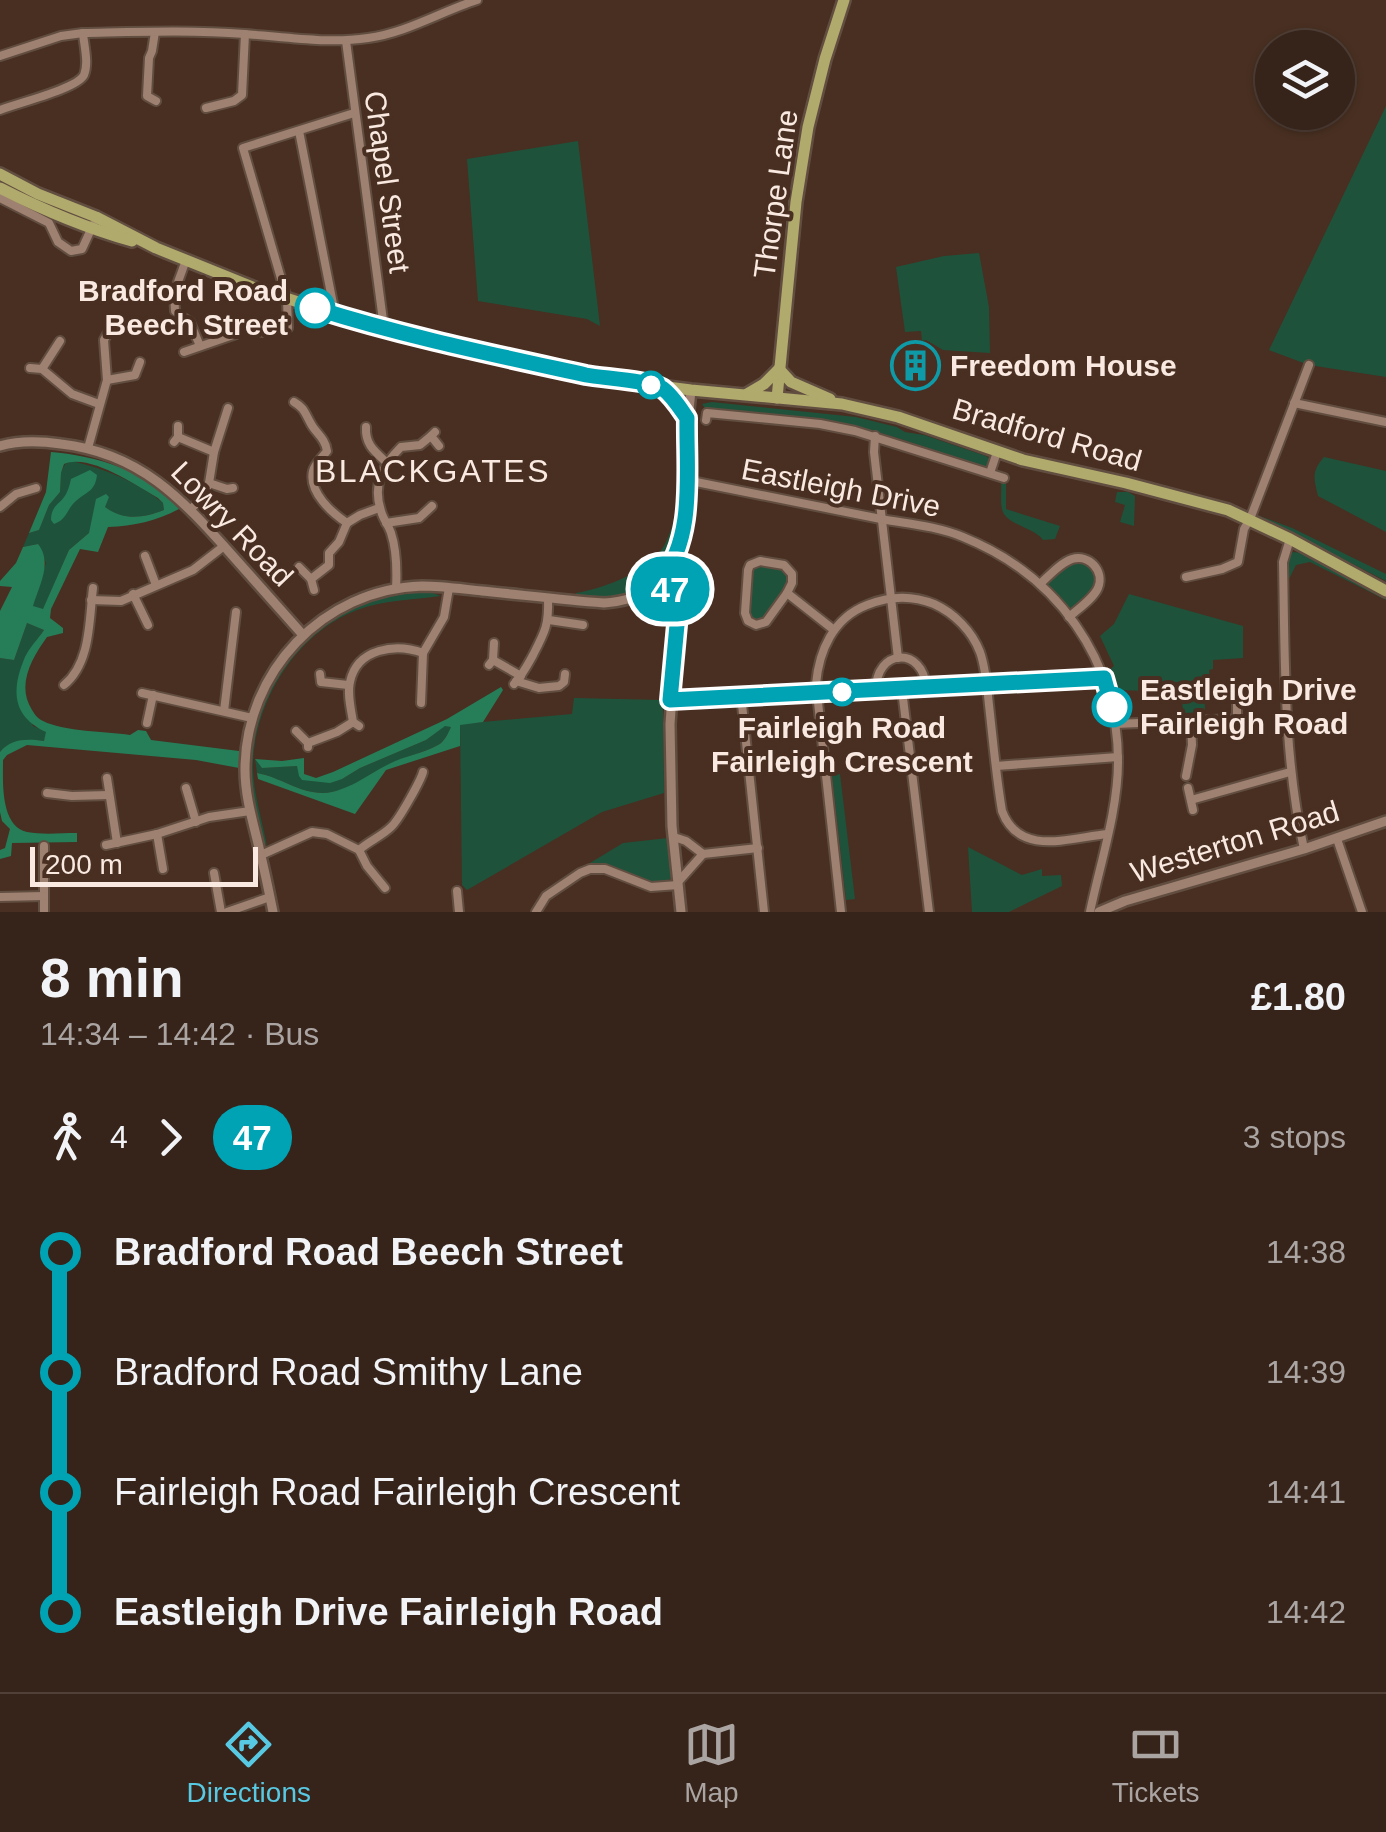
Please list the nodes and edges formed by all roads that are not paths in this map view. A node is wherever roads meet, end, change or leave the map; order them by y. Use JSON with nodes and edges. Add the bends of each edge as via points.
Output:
{"nodes":[{"id":1,"x":476,"y":0,"type":"edge"},
{"id":2,"x":844,"y":0,"type":"edge"},
{"id":3,"x":154,"y":32,"type":"junction"},
{"id":4,"x":84,"y":33,"type":"junction"},
{"id":5,"x":245,"y":34,"type":"junction"},
{"id":6,"x":346,"y":41,"type":"junction"},
{"id":7,"x":0,"y":56,"type":"edge"},
{"id":8,"x":156,"y":100,"type":"dead end"},
{"id":9,"x":206,"y":108,"type":"dead end"},
{"id":10,"x":5,"y":111,"type":"edge"},
{"id":11,"x":354,"y":113,"type":"junction"},
{"id":12,"x":299,"y":130,"type":"junction"},
{"id":13,"x":0,"y":174,"type":"edge"},
{"id":14,"x":0,"y":188,"type":"edge"},
{"id":15,"x":0,"y":198,"type":"edge"},
{"id":16,"x":94,"y":223,"type":"junction"},
{"id":17,"x":186,"y":260,"type":"junction"},
{"id":18,"x":286,"y":299,"type":"junction"},
{"id":19,"x":335,"y":314,"type":"junction"},
{"id":20,"x":384,"y":328,"type":"junction"},
{"id":21,"x":109,"y":331,"type":"dead end"},
{"id":22,"x":262,"y":332,"type":"dead end"},
{"id":23,"x":236,"y":334,"type":"dead end"},
{"id":24,"x":60,"y":342,"type":"dead end"},
{"id":25,"x":200,"y":346,"type":"junction"},
{"id":26,"x":184,"y":352,"type":"dead end"},
{"id":27,"x":140,"y":362,"type":"dead end"},
{"id":28,"x":1308,"y":365,"type":"dead end"},
{"id":29,"x":30,"y":368,"type":"dead end"},
{"id":30,"x":42,"y":369,"type":"junction"},
{"id":31,"x":779,"y":369,"type":"junction"},
{"id":32,"x":107,"y":380,"type":"junction"},
{"id":33,"x":660,"y":386,"type":"junction"},
{"id":34,"x":691,"y":390,"type":"junction"},
{"id":35,"x":745,"y":395,"type":"junction"},
{"id":36,"x":777,"y":398,"type":"junction"},
{"id":37,"x":294,"y":402,"type":"dead end"},
{"id":38,"x":1294,"y":403,"type":"junction"},
{"id":39,"x":100,"y":404,"type":"junction"},
{"id":40,"x":842,"y":404,"type":"junction"},
{"id":41,"x":228,"y":408,"type":"dead end"},
{"id":42,"x":687,"y":418,"type":"junction"},
{"id":43,"x":706,"y":420,"type":"dead end"},
{"id":44,"x":1386,"y":422,"type":"edge"},
{"id":45,"x":178,"y":426,"type":"dead end"},
{"id":46,"x":366,"y":427,"type":"dead end"},
{"id":47,"x":221,"y":432,"type":"junction"},
{"id":48,"x":232,"y":435,"type":"dead end"},
{"id":49,"x":875,"y":436,"type":"junction"},
{"id":50,"x":0,"y":446,"type":"edge"},
{"id":51,"x":439,"y":446,"type":"dead end"},
{"id":52,"x":88,"y":448,"type":"junction"},
{"id":53,"x":214,"y":452,"type":"junction"},
{"id":54,"x":997,"y":452,"type":"junction"},
{"id":55,"x":386,"y":462,"type":"junction"},
{"id":56,"x":990,"y":473,"type":"junction"},
{"id":57,"x":1004,"y":478,"type":"dead end"},
{"id":58,"x":686,"y":480,"type":"junction"},
{"id":59,"x":210,"y":483,"type":"junction"},
{"id":60,"x":36,"y":488,"type":"dead end"},
{"id":61,"x":233,"y":488,"type":"dead end"},
{"id":62,"x":433,"y":504,"type":"dead end"},
{"id":63,"x":0,"y":507,"type":"edge"},
{"id":64,"x":191,"y":508,"type":"junction"},
{"id":65,"x":380,"y":508,"type":"junction"},
{"id":66,"x":882,"y":519,"type":"junction"},
{"id":67,"x":1250,"y":519,"type":"junction"},
{"id":68,"x":386,"y":522,"type":"junction"},
{"id":69,"x":347,"y":523,"type":"junction"},
{"id":70,"x":1290,"y":539,"type":"junction"},
{"id":71,"x":224,"y":546,"type":"junction"},
{"id":72,"x":145,"y":556,"type":"dead end"},
{"id":73,"x":299,"y":568,"type":"dead end"},
{"id":74,"x":1186,"y":577,"type":"dead end"},
{"id":75,"x":310,"y":578,"type":"junction"},
{"id":76,"x":660,"y":581,"type":"junction"},
{"id":77,"x":1040,"y":584,"type":"junction"},
{"id":78,"x":156,"y":585,"type":"junction"},
{"id":79,"x":92,"y":588,"type":"dead end"},
{"id":80,"x":449,"y":588,"type":"junction"},
{"id":81,"x":396,"y":589,"type":"junction"},
{"id":82,"x":314,"y":590,"type":"dead end"},
{"id":83,"x":1386,"y":591,"type":"edge"},
{"id":84,"x":787,"y":593,"type":"junction"},
{"id":85,"x":133,"y":594,"type":"junction"},
{"id":86,"x":548,"y":598,"type":"junction"},
{"id":87,"x":891,"y":598,"type":"junction"},
{"id":88,"x":91,"y":600,"type":"junction"},
{"id":89,"x":236,"y":612,"type":"dead end"},
{"id":90,"x":1069,"y":617,"type":"junction"},
{"id":91,"x":548,"y":620,"type":"junction"},
{"id":92,"x":148,"y":624,"type":"dead end"},
{"id":93,"x":583,"y":624,"type":"dead end"},
{"id":94,"x":834,"y":630,"type":"junction"},
{"id":95,"x":303,"y":635,"type":"junction"},
{"id":96,"x":232,"y":638,"type":"junction"},
{"id":97,"x":244,"y":639,"type":"dead end"},
{"id":98,"x":494,"y":642,"type":"dead end"},
{"id":99,"x":424,"y":653,"type":"junction"},
{"id":100,"x":898,"y":658,"type":"junction"},
{"id":101,"x":320,"y":674,"type":"dead end"},
{"id":102,"x":565,"y":674,"type":"dead end"},
{"id":103,"x":1104,"y":678,"type":"junction"},
{"id":104,"x":517,"y":680,"type":"junction"},
{"id":105,"x":71,"y":683,"type":"dead end"},
{"id":106,"x":986,"y":684,"type":"junction"},
{"id":107,"x":348,"y":685,"type":"junction"},
{"id":108,"x":926,"y":688,"type":"junction"},
{"id":109,"x":876,"y":690,"type":"junction"},
{"id":110,"x":902,"y":690,"type":"junction"},
{"id":111,"x":1237,"y":691,"type":"dead end"},
{"id":112,"x":816,"y":692,"type":"junction"},
{"id":113,"x":142,"y":693,"type":"dead end"},
{"id":114,"x":153,"y":695,"type":"junction"},
{"id":115,"x":741,"y":696,"type":"junction"},
{"id":116,"x":670,"y":700,"type":"junction"},
{"id":117,"x":421,"y":703,"type":"dead end"},
{"id":118,"x":224,"y":711,"type":"junction"},
{"id":119,"x":252,"y":718,"type":"junction"},
{"id":120,"x":1191,"y":720,"type":"junction"},
{"id":121,"x":146,"y":722,"type":"dead end"},
{"id":122,"x":1115,"y":724,"type":"junction"},
{"id":123,"x":296,"y":731,"type":"dead end"},
{"id":124,"x":1118,"y":757,"type":"junction"},
{"id":125,"x":996,"y":766,"type":"junction"},
{"id":126,"x":423,"y":772,"type":"dead end"},
{"id":127,"x":1290,"y":772,"type":"junction"},
{"id":128,"x":1186,"y":776,"type":"dead end"},
{"id":129,"x":107,"y":778,"type":"dead end"},
{"id":130,"x":186,"y":788,"type":"dead end"},
{"id":131,"x":1188,"y":788,"type":"dead end"},
{"id":132,"x":47,"y":793,"type":"dead end"},
{"id":133,"x":109,"y":795,"type":"junction"},
{"id":134,"x":250,"y":811,"type":"junction"},
{"id":135,"x":196,"y":822,"type":"junction"},
{"id":136,"x":1385,"y":825,"type":"edge"},
{"id":137,"x":157,"y":834,"type":"junction"},
{"id":138,"x":1107,"y":834,"type":"junction"},
{"id":139,"x":674,"y":837,"type":"junction"},
{"id":140,"x":1337,"y":839,"type":"junction"},
{"id":141,"x":118,"y":843,"type":"junction"},
{"id":142,"x":106,"y":845,"type":"dead end"},
{"id":143,"x":44,"y":846,"type":"dead end"},
{"id":144,"x":758,"y":848,"type":"junction"},
{"id":145,"x":1304,"y":849,"type":"junction"},
{"id":146,"x":358,"y":850,"type":"junction"},
{"id":147,"x":703,"y":854,"type":"junction"},
{"id":148,"x":261,"y":855,"type":"junction"},
{"id":149,"x":163,"y":869,"type":"dead end"},
{"id":150,"x":214,"y":874,"type":"dead end"},
{"id":151,"x":377,"y":879,"type":"junction"},
{"id":152,"x":365,"y":883,"type":"dead end"},
{"id":153,"x":678,"y":883,"type":"junction"},
{"id":154,"x":385,"y":888,"type":"dead end"},
{"id":155,"x":458,"y":891,"type":"dead end"},
{"id":156,"x":44,"y":896,"type":"junction"},
{"id":157,"x":0,"y":897,"type":"edge"},
{"id":158,"x":270,"y":898,"type":"junction"},
{"id":159,"x":1359,"y":911,"type":"edge"},
{"id":160,"x":44,"y":912,"type":"edge"},
{"id":161,"x":224,"y":912,"type":"edge"},
{"id":162,"x":273,"y":912,"type":"edge"},
{"id":163,"x":459,"y":912,"type":"edge"},
{"id":164,"x":536,"y":912,"type":"edge"},
{"id":165,"x":680,"y":912,"type":"edge"},
{"id":166,"x":764,"y":912,"type":"edge"},
{"id":167,"x":842,"y":912,"type":"edge"},
{"id":168,"x":929,"y":912,"type":"edge"},
{"id":169,"x":1090,"y":912,"type":"edge"},
{"id":170,"x":1098,"y":912,"type":"edge"}],
"edges":[{"from":1,"to":6,"type":"street","via":[[397,32]]},
{"from":2,"to":31,"type":"main road","name":"Thorpe Lane","via":[[808,127]]},
{"from":3,"to":4,"type":"street"},
{"from":3,"to":5,"type":"street"},
{"from":3,"to":8,"type":"street","via":[[147,96]]},
{"from":4,"to":7,"type":"street"},
{"from":4,"to":10,"type":"street","via":[[81,79]]},
{"from":5,"to":6,"type":"street"},
{"from":5,"to":9,"type":"street","via":[[244,100]]},
{"from":6,"to":11,"type":"street","name":"Chapel Street"},
{"from":11,"to":12,"type":"street"},
{"from":11,"to":20,"type":"street","name":"Chapel Street"},
{"from":12,"to":18,"type":"street","via":[[243,148]]},
{"from":12,"to":19,"type":"street"},
{"from":13,"to":16,"type":"main road","name":"Bradford Road"},
{"from":14,"to":16,"type":"main road","name":"Bradford Road"},
{"from":15,"to":16,"type":"street","via":[[49,223],[71,251],[82,249]]},
{"from":16,"to":17,"type":"main road","name":"Bradford Road"},
{"from":17,"to":18,"type":"main road","name":"Bradford Road"},
{"from":17,"to":25,"type":"street","via":[[175,306]]},
{"from":18,"to":19,"type":"main road","name":"Bradford Road"},
{"from":18,"to":22,"type":"street","via":[[288,328]]},
{"from":19,"to":20,"type":"main road","name":"Bradford Road"},
{"from":20,"to":33,"type":"main road","name":"Bradford Road"},
{"from":21,"to":32,"type":"street"},
{"from":23,"to":25,"type":"street"},
{"from":24,"to":30,"type":"street"},
{"from":25,"to":26,"type":"street"},
{"from":27,"to":32,"type":"street","via":[[135,375]]},
{"from":28,"to":38,"type":"street"},
{"from":29,"to":30,"type":"street"},
{"from":30,"to":39,"type":"street","via":[[72,394]]},
{"from":31,"to":35,"type":"main road"},
{"from":31,"to":36,"type":"main road","name":"Thorpe Lane"},
{"from":31,"to":40,"type":"main road","via":[[791,382]]},
{"from":32,"to":39,"type":"street"},
{"from":33,"to":34,"type":"main road","name":"Bradford Road"},
{"from":33,"to":42,"type":"street"},
{"from":34,"to":35,"type":"main road","name":"Bradford Road"},
{"from":34,"to":42,"type":"street"},
{"from":35,"to":36,"type":"main road","name":"Bradford Road"},
{"from":36,"to":40,"type":"main road","name":"Bradford Road"},
{"from":37,"to":69,"type":"street","via":[[327,444],[313,469],[314,499]]},
{"from":38,"to":44,"type":"street"},
{"from":38,"to":67,"type":"street"},
{"from":39,"to":52,"type":"street"},
{"from":40,"to":54,"type":"main road","name":"Bradford Road"},
{"from":41,"to":47,"type":"street"},
{"from":42,"to":58,"type":"street"},
{"from":43,"to":49,"type":"street","via":[[707,412],[755,416]]},
{"from":45,"to":53,"type":"street","via":[[176,440]]},
{"from":46,"to":55,"type":"street","via":[[370,446]]},
{"from":47,"to":48,"type":"street"},
{"from":47,"to":53,"type":"street"},
{"from":49,"to":56,"type":"street"},
{"from":49,"to":66,"type":"street"},
{"from":50,"to":52,"type":"street","name":"Lowry Road"},
{"from":51,"to":55,"type":"street","via":[[433,434],[415,447],[401,447]]},
{"from":52,"to":64,"type":"street","name":"Lowry Road","via":[[144,471]]},
{"from":53,"to":59,"type":"street"},
{"from":54,"to":56,"type":"street"},
{"from":54,"to":67,"type":"main road","name":"Bradford Road"},
{"from":55,"to":65,"type":"street"},
{"from":56,"to":57,"type":"street"},
{"from":58,"to":66,"type":"street","name":"Eastleigh Drive"},
{"from":58,"to":76,"type":"street","via":[[680,548]]},
{"from":59,"to":61,"type":"street"},
{"from":59,"to":64,"type":"street"},
{"from":60,"to":63,"type":"street"},
{"from":62,"to":68,"type":"street","via":[[419,518]]},
{"from":64,"to":71,"type":"street","name":"Lowry Road"},
{"from":65,"to":68,"type":"street"},
{"from":65,"to":69,"type":"street"},
{"from":66,"to":77,"type":"street","name":"Eastleigh Drive","via":[[964,538]]},
{"from":66,"to":87,"type":"street"},
{"from":67,"to":70,"type":"main road","name":"Bradford Road"},
{"from":67,"to":74,"type":"street","via":[[1238,562]]},
{"from":68,"to":81,"type":"street"},
{"from":69,"to":75,"type":"street","via":[[329,564]]},
{"from":70,"to":83,"type":"main road","name":"Bradford Road"},
{"from":70,"to":127,"type":"street","via":[[1283,562]]},
{"from":71,"to":78,"type":"street","via":[[193,570]]},
{"from":71,"to":95,"type":"street","name":"Lowry Road"},
{"from":72,"to":78,"type":"street"},
{"from":73,"to":75,"type":"street"},
{"from":75,"to":82,"type":"street"},
{"from":76,"to":86,"type":"street","via":[[617,602]]},
{"from":76,"to":116,"type":"street","via":[[675,596],[678,614]]},
{"from":77,"to":90,"type":"street","name":"Eastleigh Drive"},
{"from":77,"to":90,"type":"street","via":[[1069,560],[1094,564],[1098,589]]},
{"from":78,"to":85,"type":"street"},
{"from":79,"to":88,"type":"street"},
{"from":80,"to":81,"type":"street"},
{"from":80,"to":86,"type":"street"},
{"from":80,"to":99,"type":"street","via":[[444,618]]},
{"from":81,"to":95,"type":"street","via":[[351,602]]},
{"from":84,"to":84,"type":"street","via":[[789,568],[754,562],[748,621],[766,622]]},
{"from":84,"to":94,"type":"street"},
{"from":85,"to":88,"type":"street"},
{"from":85,"to":92,"type":"street"},
{"from":86,"to":91,"type":"street"},
{"from":87,"to":94,"type":"street","via":[[855,611]]},
{"from":87,"to":100,"type":"street"},
{"from":87,"to":106,"type":"street","via":[[927,602],[965,627],[980,652]]},
{"from":88,"to":105,"type":"street","via":[[83,656]]},
{"from":89,"to":96,"type":"street"},
{"from":90,"to":103,"type":"street","name":"Eastleigh Drive"},
{"from":91,"to":93,"type":"street"},
{"from":91,"to":104,"type":"street"},
{"from":94,"to":112,"type":"street","via":[[820,656]]},
{"from":95,"to":119,"type":"street","via":[[272,673]]},
{"from":96,"to":97,"type":"street"},
{"from":96,"to":118,"type":"street"},
{"from":98,"to":104,"type":"street","via":[[491,662]]},
{"from":99,"to":107,"type":"street","via":[[384,648],[360,662]]},
{"from":99,"to":117,"type":"street"},
{"from":100,"to":108,"type":"street","via":[[921,668]]},
{"from":100,"to":109,"type":"street","via":[[881,667]]},
{"from":101,"to":107,"type":"street","via":[[321,682]]},
{"from":102,"to":104,"type":"street","via":[[559,686]]},
{"from":103,"to":106,"type":"street"},
{"from":103,"to":122,"type":"street","name":"Eastleigh Drive"},
{"from":106,"to":108,"type":"street"},
{"from":106,"to":125,"type":"street"},
{"from":107,"to":123,"type":"street","via":[[356,724],[308,745]]},
{"from":108,"to":110,"type":"street"},
{"from":109,"to":110,"type":"street"},
{"from":109,"to":112,"type":"street"},
{"from":110,"to":168,"type":"street"},
{"from":111,"to":120,"type":"street","via":[[1237,720]]},
{"from":112,"to":115,"type":"street"},
{"from":112,"to":167,"type":"street"},
{"from":113,"to":114,"type":"street"},
{"from":114,"to":118,"type":"street"},
{"from":114,"to":121,"type":"street"},
{"from":115,"to":116,"type":"street"},
{"from":115,"to":144,"type":"street"},
{"from":116,"to":139,"type":"street"},
{"from":118,"to":119,"type":"street"},
{"from":119,"to":134,"type":"street","via":[[246,758]]},
{"from":120,"to":122,"type":"street"},
{"from":120,"to":128,"type":"street"},
{"from":122,"to":124,"type":"street","name":"Eastleigh Drive"},
{"from":124,"to":125,"type":"street"},
{"from":124,"to":138,"type":"street","name":"Eastleigh Drive"},
{"from":125,"to":138,"type":"street","via":[[1002,811],[1022,838]]},
{"from":126,"to":146,"type":"street","via":[[422,787],[413,790],[395,823]]},
{"from":127,"to":131,"type":"street","via":[[1192,805]]},
{"from":127,"to":145,"type":"street"},
{"from":129,"to":133,"type":"street"},
{"from":130,"to":135,"type":"street"},
{"from":132,"to":133,"type":"street"},
{"from":133,"to":141,"type":"street"},
{"from":134,"to":135,"type":"street"},
{"from":134,"to":148,"type":"street"},
{"from":135,"to":137,"type":"street"},
{"from":136,"to":140,"type":"street","name":"Westerton Road"},
{"from":137,"to":141,"type":"street"},
{"from":137,"to":149,"type":"street"},
{"from":138,"to":169,"type":"street","name":"Eastleigh Drive"},
{"from":139,"to":147,"type":"street"},
{"from":139,"to":153,"type":"street"},
{"from":140,"to":145,"type":"street","name":"Westerton Road"},
{"from":140,"to":159,"type":"street"},
{"from":141,"to":142,"type":"street"},
{"from":143,"to":156,"type":"street"},
{"from":144,"to":147,"type":"street"},
{"from":144,"to":166,"type":"street"},
{"from":145,"to":170,"type":"street","name":"Westerton Road"},
{"from":146,"to":148,"type":"street","via":[[319,831]]},
{"from":146,"to":151,"type":"street"},
{"from":147,"to":153,"type":"street"},
{"from":148,"to":158,"type":"street"},
{"from":150,"to":161,"type":"street"},
{"from":151,"to":152,"type":"street"},
{"from":151,"to":154,"type":"street"},
{"from":153,"to":164,"type":"street","via":[[651,886],[590,869],[546,896]]},
{"from":153,"to":165,"type":"street"},
{"from":155,"to":163,"type":"street"},
{"from":156,"to":157,"type":"street"},
{"from":156,"to":160,"type":"street"},
{"from":158,"to":161,"type":"street"},
{"from":158,"to":162,"type":"street"}]}
